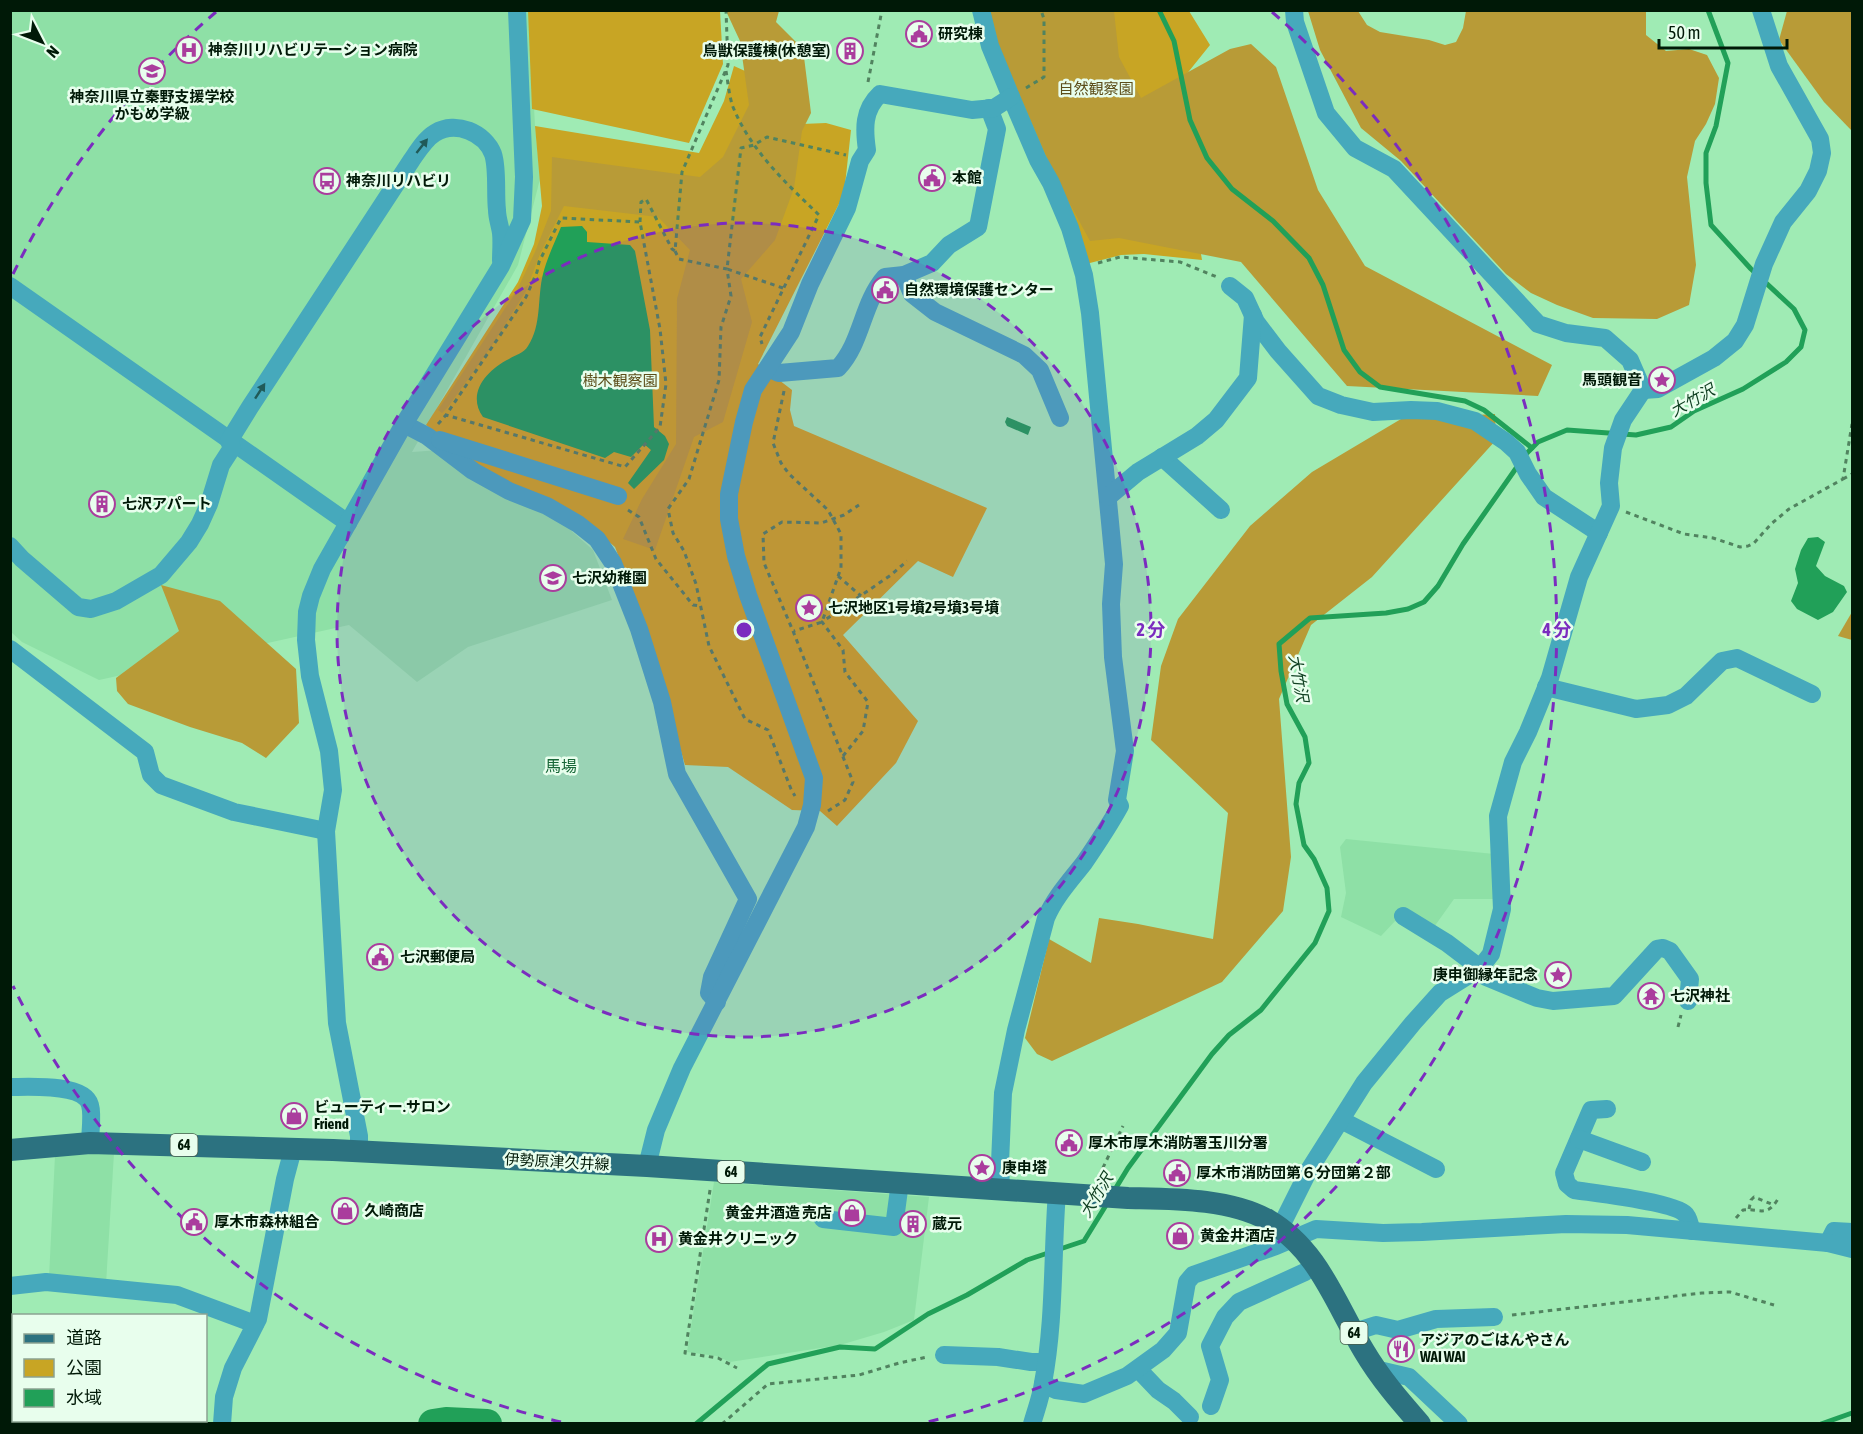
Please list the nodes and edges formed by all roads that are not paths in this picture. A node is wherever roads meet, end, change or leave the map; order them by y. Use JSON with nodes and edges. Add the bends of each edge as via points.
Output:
{"nodes":[{"id":1,"x":517,"y":10,"type":"edge"},
{"id":2,"x":981,"y":10,"type":"edge"},
{"id":3,"x":1294,"y":10,"type":"edge"},
{"id":4,"x":1761,"y":10,"type":"edge"},
{"id":5,"x":1011,"y":97,"type":"junction"},
{"id":6,"x":989,"y":108,"type":"junction"},
{"id":7,"x":501,"y":267,"type":"junction"},
{"id":8,"x":904,"y":275,"type":"junction"},
{"id":9,"x":10,"y":286,"type":"edge"},
{"id":10,"x":1230,"y":286,"type":"road end"},
{"id":11,"x":1253,"y":315,"type":"junction"},
{"id":12,"x":767,"y":369,"type":"junction"},
{"id":13,"x":1643,"y":390,"type":"junction"},
{"id":14,"x":1060,"y":417,"type":"dead end"},
{"id":15,"x":404,"y":424,"type":"junction"},
{"id":16,"x":427,"y":436,"type":"junction"},
{"id":17,"x":229,"y":441,"type":"junction"},
{"id":18,"x":1162,"y":457,"type":"junction"},
{"id":19,"x":618,"y":496,"type":"road end"},
{"id":20,"x":1108,"y":497,"type":"junction"},
{"id":21,"x":1221,"y":510,"type":"dead end"},
{"id":22,"x":348,"y":523,"type":"junction"},
{"id":23,"x":1599,"y":533,"type":"junction"},
{"id":24,"x":10,"y":546,"type":"edge"},
{"id":25,"x":10,"y":649,"type":"edge"},
{"id":26,"x":1546,"y":687,"type":"junction"},
{"id":27,"x":1812,"y":694,"type":"dead end"},
{"id":28,"x":326,"y":831,"type":"junction"},
{"id":29,"x":1403,"y":916,"type":"dead end"},
{"id":30,"x":1480,"y":968,"type":"junction"},
{"id":31,"x":1688,"y":1001,"type":"dead end"},
{"id":32,"x":717,"y":1002,"type":"junction"},
{"id":33,"x":10,"y":1087,"type":"edge"},
{"id":34,"x":1606,"y":1108,"type":"dead end"},
{"id":35,"x":1341,"y":1120,"type":"junction"},
{"id":36,"x":1579,"y":1139,"type":"junction"},
{"id":37,"x":90,"y":1143,"type":"junction"},
{"id":38,"x":293,"y":1149,"type":"junction"},
{"id":39,"x":10,"y":1150,"type":"edge"},
{"id":40,"x":359,"y":1152,"type":"junction"},
{"id":41,"x":1642,"y":1162,"type":"dead end"},
{"id":42,"x":647,"y":1166,"type":"junction"},
{"id":43,"x":1436,"y":1169,"type":"dead end"},
{"id":44,"x":900,"y":1182,"type":"junction"},
{"id":45,"x":1567,"y":1182,"type":"junction"},
{"id":46,"x":1001,"y":1189,"type":"junction"},
{"id":47,"x":1638,"y":1190,"type":"dead end"},
{"id":48,"x":1057,"y":1192,"type":"junction"},
{"id":49,"x":823,"y":1219,"type":"dead end"},
{"id":50,"x":1692,"y":1231,"type":"junction"},
{"id":51,"x":1852,"y":1232,"type":"edge"},
{"id":52,"x":1287,"y":1233,"type":"junction"},
{"id":53,"x":1828,"y":1244,"type":"junction"},
{"id":54,"x":1852,"y":1249,"type":"edge"},
{"id":55,"x":1316,"y":1264,"type":"junction"},
{"id":56,"x":10,"y":1286,"type":"edge"},
{"id":57,"x":1494,"y":1317,"type":"road end"},
{"id":58,"x":255,"y":1324,"type":"junction"},
{"id":59,"x":1354,"y":1332,"type":"junction"},
{"id":60,"x":944,"y":1354,"type":"road end"},
{"id":61,"x":1046,"y":1362,"type":"junction"},
{"id":62,"x":1138,"y":1369,"type":"junction"},
{"id":63,"x":1375,"y":1369,"type":"junction"},
{"id":64,"x":1043,"y":1384,"type":"junction"},
{"id":65,"x":1211,"y":1406,"type":"dead end"},
{"id":66,"x":1190,"y":1417,"type":"dead end"},
{"id":67,"x":222,"y":1424,"type":"edge"},
{"id":68,"x":1032,"y":1424,"type":"edge"},
{"id":69,"x":1420,"y":1424,"type":"edge"},
{"id":70,"x":1459,"y":1424,"type":"edge"}],
"edges":[{"from":1,"to":7,"type":"street","via":[[524,177],[522,220]]},
{"from":2,"to":5,"type":"street","via":[[990,46]]},
{"from":3,"to":13,"type":"street","via":[[1326,113],[1355,148],[1394,169],[1538,324],[1566,333],[1605,338],[1630,360]]},
{"from":4,"to":13,"type":"street","via":[[1779,66],[1820,139],[1818,171],[1808,191],[1783,222],[1764,264],[1745,325],[1735,341],[1714,358],[1658,389]]},
{"from":5,"to":6,"type":"street"},
{"from":5,"to":20,"type":"street","via":[[1058,198],[1082,268]]},
{"from":6,"to":8,"type":"street","via":[[997,129],[978,227],[949,245],[932,263]]},
{"from":6,"to":12,"type":"street","via":[[972,110],[880,94],[871,102],[864,130],[867,150],[847,208],[791,332]]},
{"from":7,"to":15,"type":"street"},
{"from":17,"to":7,"type":"street","one_way":true,"via":[[411,160],[437,131],[465,128],[488,144],[494,157]]},
{"from":8,"to":12,"type":"street","via":[[885,278],[876,288],[848,358],[838,368],[779,373]]},
{"from":8,"to":14,"type":"street","via":[[912,294],[935,312],[1024,355],[1040,370]]},
{"from":9,"to":17,"type":"street"},
{"from":10,"to":11,"type":"street","via":[[1245,298]]},
{"from":11,"to":18,"type":"street","via":[[1248,378],[1216,420]]},
{"from":11,"to":23,"type":"street","via":[[1278,351],[1318,396],[1373,412],[1437,411],[1475,421],[1517,453],[1544,497]]},
{"from":12,"to":32,"type":"street","via":[[753,390],[744,422],[729,494],[729,519],[748,595],[814,778],[806,826]]},
{"from":13,"to":23,"type":"street","via":[[1623,420],[1613,448],[1611,506]]},
{"from":15,"to":16,"type":"street"},
{"from":15,"to":22,"type":"street"},
{"from":16,"to":19,"type":"street"},
{"from":16,"to":32,"type":"street","via":[[473,471],[578,524],[597,539],[613,563],[662,702],[677,774],[748,899],[712,977],[709,993]]},
{"from":17,"to":22,"type":"street"},
{"from":17,"to":24,"type":"street","via":[[232,448],[220,465],[209,504],[189,542],[161,575],[116,601],[91,609],[78,607]]},
{"from":18,"to":20,"type":"street"},
{"from":18,"to":21,"type":"street"},
{"from":20,"to":46,"type":"street","via":[[1114,564],[1113,657],[1125,751],[1117,800],[1120,806],[1046,918],[1003,1093]]},
{"from":22,"to":28,"type":"street","via":[[316,583],[307,612],[310,676],[329,751],[333,790]]},
{"from":23,"to":26,"type":"street","via":[[1580,577]]},
{"from":25,"to":28,"type":"street","via":[[146,752],[151,775],[161,785],[234,812]]},
{"from":26,"to":27,"type":"street","via":[[1636,709],[1668,705],[1686,696],[1722,661],[1737,658]]},
{"from":26,"to":30,"type":"street","via":[[1513,762],[1497,816],[1502,909],[1491,954]]},
{"from":28,"to":40,"type":"street","via":[[337,1023]]},
{"from":29,"to":30,"type":"street"},
{"from":30,"to":31,"type":"street","via":[[1486,977],[1537,998],[1553,1001],[1614,996],[1657,949],[1663,948],[1670,951],[1689,979]]},
{"from":30,"to":35,"type":"street","via":[[1440,993],[1364,1083]]},
{"from":32,"to":42,"type":"street","via":[[666,1104]]},
{"from":33,"to":37,"type":"street","via":[[62,1088],[86,1098],[90,1105]]},
{"from":34,"to":36,"type":"street","via":[[1591,1110]]},
{"from":35,"to":43,"type":"street"},
{"from":35,"to":52,"type":"street","via":[[1309,1170]]},
{"from":36,"to":41,"type":"street"},
{"from":36,"to":45,"type":"street","via":[[1564,1173]]},
{"from":37,"to":38,"type":"main road","name":"伊勢原津久井線","number":"64"},
{"from":37,"to":39,"type":"main road","name":"伊勢原津久井線","number":"64"},
{"from":38,"to":40,"type":"main road","name":"伊勢原津久井線","number":"64"},
{"from":38,"to":58,"type":"street"},
{"from":40,"to":42,"type":"main road","name":"伊勢原津久井線","number":"64"},
{"from":42,"to":44,"type":"main road","name":"伊勢原津久井線","number":"64"},
{"from":44,"to":46,"type":"main road","name":"伊勢原津久井線","number":"64"},
{"from":44,"to":49,"type":"street","via":[[894,1227]]},
{"from":45,"to":47,"type":"street"},
{"from":45,"to":50,"type":"street","via":[[1574,1190],[1678,1209],[1686,1214]]},
{"from":46,"to":48,"type":"main road","name":"伊勢原津久井線","number":"64"},
{"from":48,"to":52,"type":"main road","name":"伊勢原津久井線","number":"64","via":[[1099,1190],[1128,1198],[1210,1203],[1250,1213]]},
{"from":48,"to":61,"type":"street"},
{"from":50,"to":52,"type":"street","via":[[1566,1224],[1422,1232],[1316,1229]]},
{"from":50,"to":53,"type":"street"},
{"from":51,"to":53,"type":"street","via":[[1834,1231]]},
{"from":52,"to":55,"type":"main road","number":"64"},
{"from":52,"to":62,"type":"street","via":[[1193,1275],[1188,1282],[1178,1333]]},
{"from":53,"to":54,"type":"street"},
{"from":55,"to":59,"type":"main road","number":"64"},
{"from":55,"to":65,"type":"street","via":[[1239,1302],[1225,1317],[1210,1346],[1220,1380]]},
{"from":56,"to":58,"type":"street","via":[[46,1282],[177,1295]]},
{"from":57,"to":59,"type":"street","via":[[1436,1320],[1398,1329],[1376,1325]]},
{"from":58,"to":67,"type":"street","via":[[233,1368],[224,1397]]},
{"from":59,"to":63,"type":"main road","number":"64"},
{"from":60,"to":61,"type":"street"},
{"from":61,"to":64,"type":"street"},
{"from":62,"to":64,"type":"street","via":[[1084,1394]]},
{"from":62,"to":66,"type":"street"},
{"from":63,"to":69,"type":"main road","number":"64"},
{"from":63,"to":70,"type":"street","via":[[1409,1377]]},
{"from":64,"to":68,"type":"street"}]}
